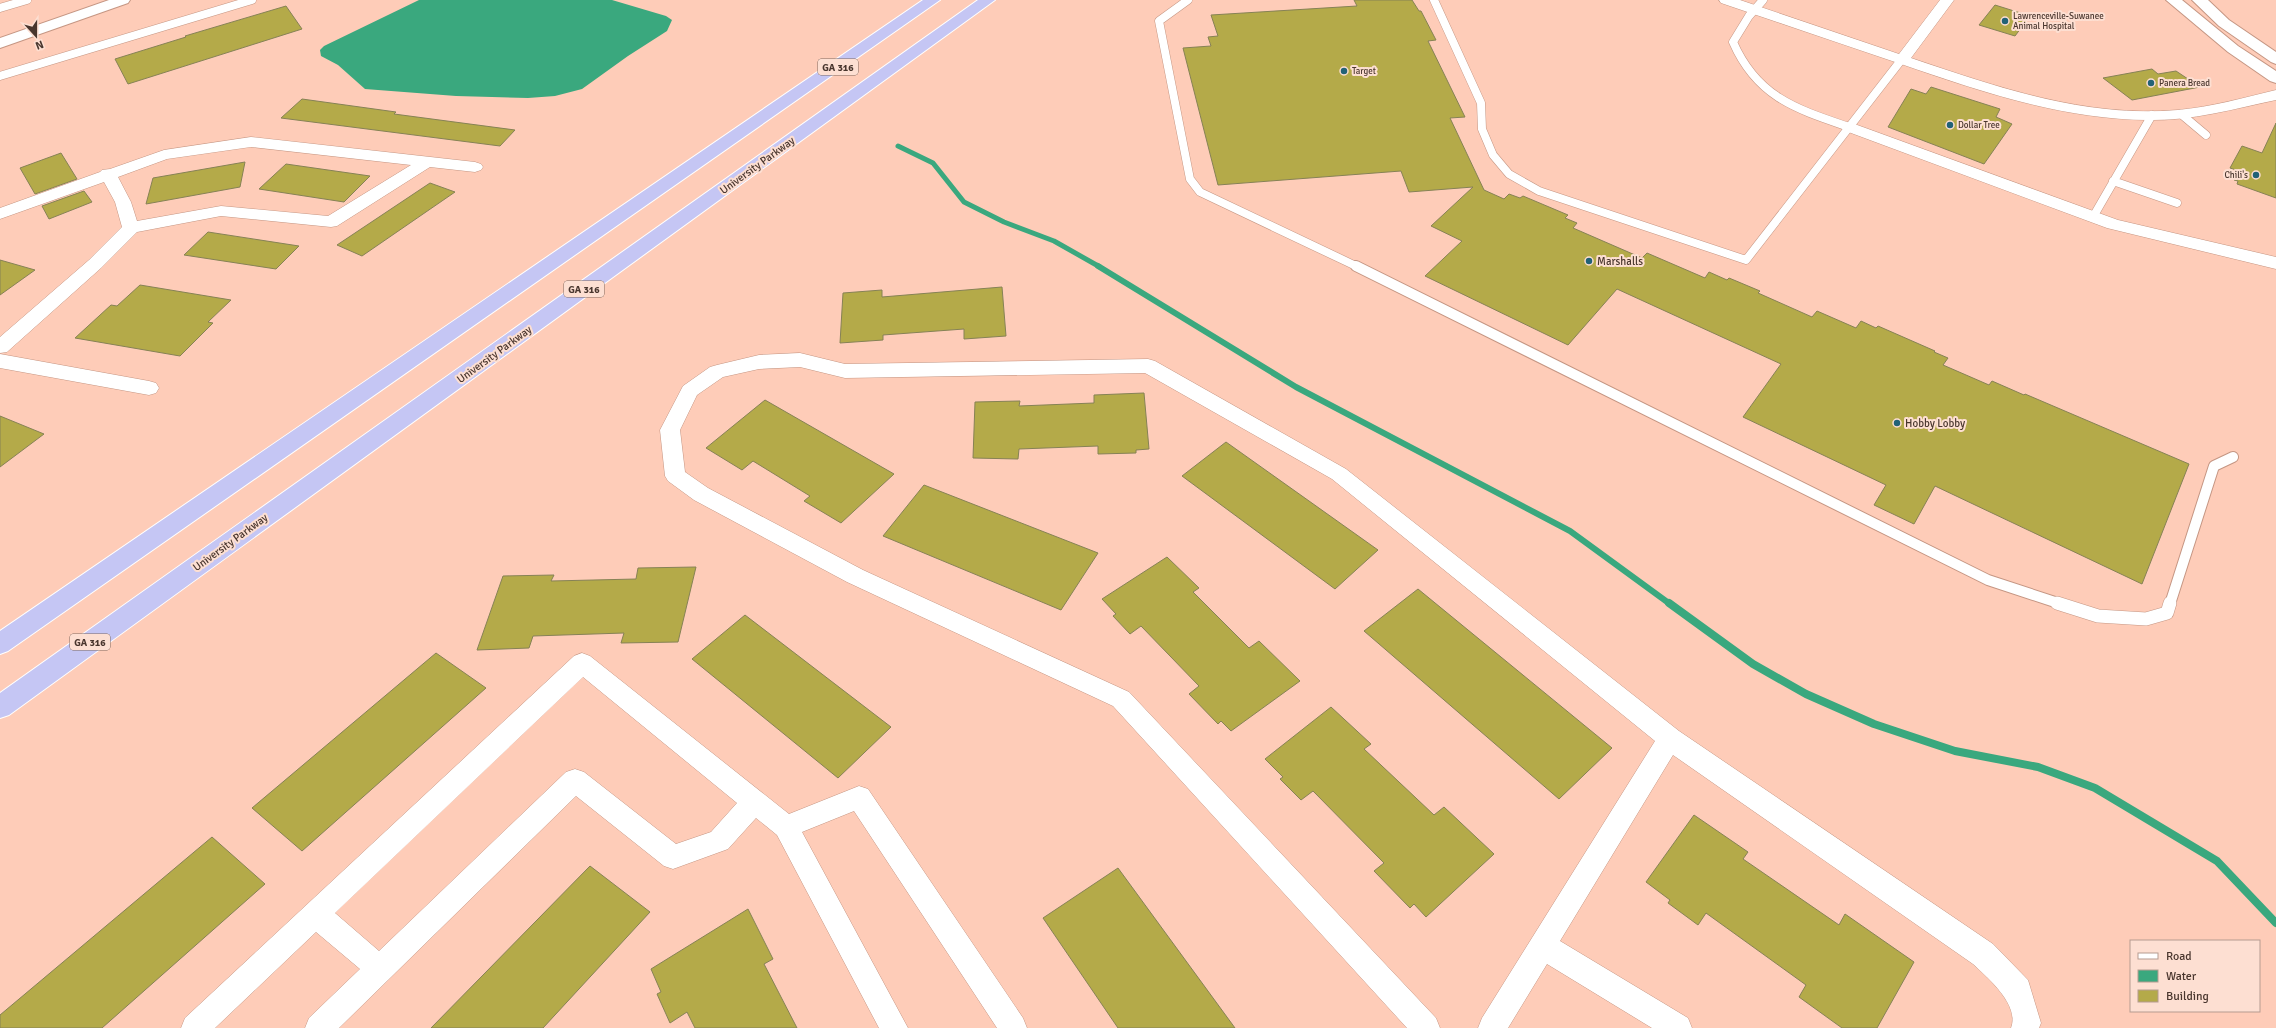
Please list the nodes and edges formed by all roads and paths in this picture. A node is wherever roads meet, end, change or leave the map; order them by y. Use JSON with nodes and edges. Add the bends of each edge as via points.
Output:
{"nodes":[{"id":1,"x":27,"y":0,"type":"edge"},
{"id":2,"x":123,"y":0,"type":"edge"},
{"id":3,"x":252,"y":0,"type":"edge"},
{"id":4,"x":920,"y":0,"type":"edge"},
{"id":5,"x":933,"y":0,"type":"edge"},
{"id":6,"x":988,"y":0,"type":"edge"},
{"id":7,"x":1188,"y":0,"type":"edge"},
{"id":8,"x":1434,"y":0,"type":"edge"},
{"id":9,"x":1726,"y":0,"type":"edge"},
{"id":10,"x":1948,"y":0,"type":"edge"},
{"id":11,"x":2173,"y":0,"type":"edge"},
{"id":12,"x":2199,"y":0,"type":"edge"},
{"id":13,"x":1759,"y":5,"type":"edge"},
{"id":14,"x":0,"y":8,"type":"edge"},
{"id":15,"x":898,"y":24,"type":"junction"},
{"id":16,"x":0,"y":44,"type":"edge"},
{"id":17,"x":1902,"y":59,"type":"junction"},
{"id":18,"x":2276,"y":59,"type":"edge"},
{"id":19,"x":0,"y":76,"type":"edge"},
{"id":20,"x":2276,"y":78,"type":"edge"},
{"id":21,"x":2276,"y":95,"type":"edge"},
{"id":22,"x":2181,"y":114,"type":"junction"},
{"id":23,"x":2152,"y":115,"type":"junction"},
{"id":24,"x":1849,"y":127,"type":"junction"},
{"id":25,"x":2206,"y":135,"type":"dead end"},
{"id":26,"x":426,"y":162,"type":"junction"},
{"id":27,"x":475,"y":167,"type":"dead end"},
{"id":28,"x":108,"y":173,"type":"junction"},
{"id":29,"x":2113,"y":182,"type":"junction"},
{"id":30,"x":2177,"y":203,"type":"dead end"},
{"id":31,"x":0,"y":214,"type":"edge"},
{"id":32,"x":2093,"y":216,"type":"junction"},
{"id":33,"x":131,"y":228,"type":"junction"},
{"id":34,"x":2276,"y":263,"type":"edge"},
{"id":35,"x":0,"y":347,"type":"edge"},
{"id":36,"x":0,"y":361,"type":"edge"},
{"id":37,"x":149,"y":388,"type":"dead end"},
{"id":38,"x":2233,"y":457,"type":"dead end"},
{"id":39,"x":0,"y":644,"type":"edge"},
{"id":40,"x":0,"y":708,"type":"edge"},
{"id":41,"x":1670,"y":739,"type":"junction"},
{"id":42,"x":755,"y":802,"type":"junction"},
{"id":43,"x":786,"y":827,"type":"junction"},
{"id":44,"x":316,"y":914,"type":"junction"},
{"id":45,"x":1543,"y":946,"type":"junction"},
{"id":46,"x":380,"y":969,"type":"junction"},
{"id":47,"x":195,"y":1028,"type":"edge"},
{"id":48,"x":319,"y":1028,"type":"edge"},
{"id":49,"x":894,"y":1028,"type":"edge"},
{"id":50,"x":1013,"y":1028,"type":"edge"},
{"id":51,"x":1426,"y":1028,"type":"edge"},
{"id":52,"x":1492,"y":1028,"type":"edge"},
{"id":53,"x":1678,"y":1028,"type":"edge"},
{"id":54,"x":2025,"y":1028,"type":"edge"}],
"edges":[{"from":1,"to":14,"type":"lane"},
{"from":2,"to":16,"type":"main road"},
{"from":3,"to":19,"type":"lane"},
{"from":4,"to":15,"type":"highway"},
{"from":5,"to":15,"type":"highway","number":"GA 316"},
{"from":6,"to":40,"type":"highway","name":"University Parkway","number":"GA 316"},
{"from":7,"to":38,"type":"lane","via":[[1159,21],[1190,179],[1200,192],[1327,252],[1988,580],[2098,616],[2146,619],[2167,613],[2214,466]]},
{"from":8,"to":24,"type":"lane","via":[[1481,103],[1482,129],[1493,155],[1508,174],[1539,191],[1746,260]]},
{"from":9,"to":13,"type":"street"},
{"from":10,"to":17,"type":"street"},
{"from":11,"to":20,"type":"main road","via":[[2232,49]]},
{"from":12,"to":18,"type":"main road","via":[[2224,23]]},
{"from":13,"to":17,"type":"street"},
{"from":13,"to":24,"type":"lane","via":[[1733,42],[1746,69],[1770,92],[1810,114]]},
{"from":15,"to":39,"type":"highway","number":"GA 316"},
{"from":17,"to":23,"type":"street","via":[[2013,96],[2090,111]]},
{"from":17,"to":24,"type":"lane"},
{"from":21,"to":22,"type":"street"},
{"from":22,"to":23,"type":"street"},
{"from":22,"to":25,"type":"lane"},
{"from":23,"to":29,"type":"lane"},
{"from":24,"to":32,"type":"street"},
{"from":26,"to":27,"type":"street"},
{"from":26,"to":28,"type":"street","via":[[251,142],[164,155]]},
{"from":26,"to":33,"type":"street","via":[[331,222],[220,211]]},
{"from":28,"to":31,"type":"street"},
{"from":28,"to":33,"type":"street","via":[[123,202]]},
{"from":29,"to":30,"type":"lane"},
{"from":29,"to":32,"type":"lane"},
{"from":32,"to":34,"type":"street","via":[[2113,224]]},
{"from":33,"to":35,"type":"street","via":[[95,264]]},
{"from":36,"to":37,"type":"street"},
{"from":41,"to":45,"type":"street"},
{"from":41,"to":51,"type":"street","via":[[1339,474],[1148,366],[845,371],[800,360],[758,362],[717,372],[690,391],[670,430],[675,476],[702,494],[855,576],[1121,699]]},
{"from":41,"to":54,"type":"street","via":[[1983,954],[2018,990],[2027,1023]]},
{"from":42,"to":43,"type":"street"},
{"from":42,"to":44,"type":"street","via":[[582,663]]},
{"from":42,"to":46,"type":"street","via":[[719,841],[673,857],[575,780]]},
{"from":43,"to":49,"type":"street"},
{"from":43,"to":50,"type":"street","via":[[859,797]]},
{"from":44,"to":46,"type":"street"},
{"from":44,"to":47,"type":"street"},
{"from":45,"to":52,"type":"street"},
{"from":45,"to":53,"type":"street"},
{"from":46,"to":48,"type":"street"}]}
